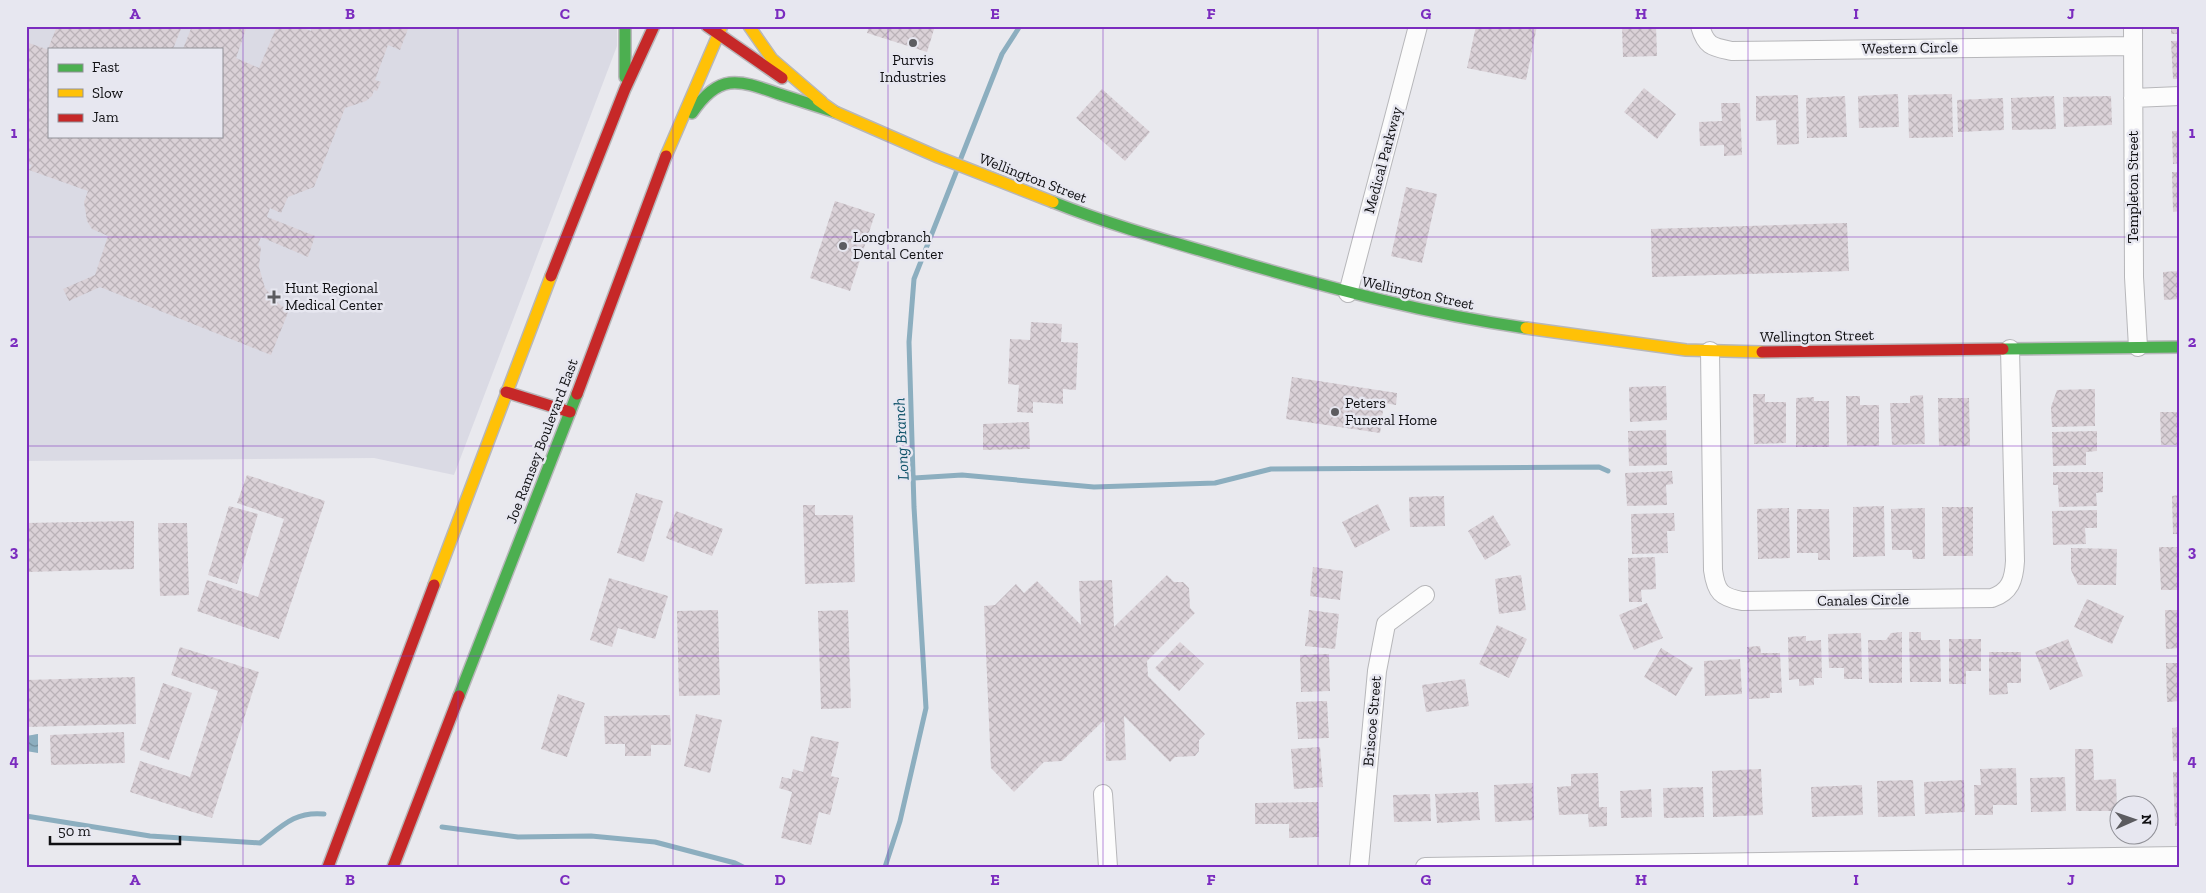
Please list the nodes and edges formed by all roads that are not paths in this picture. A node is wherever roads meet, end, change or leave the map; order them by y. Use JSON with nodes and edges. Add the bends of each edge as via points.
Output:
{"nodes":[{"id":1,"x":626,"y":26,"type":"edge"},
{"id":2,"x":654,"y":26,"type":"edge"},
{"id":3,"x":706,"y":26,"type":"edge"},
{"id":4,"x":749,"y":26,"type":"edge"},
{"id":5,"x":1418,"y":26,"type":"edge"},
{"id":6,"x":1700,"y":26,"type":"edge"},
{"id":7,"x":2133,"y":26,"type":"edge"},
{"id":8,"x":720,"y":31,"type":"edge"},
{"id":9,"x":2133,"y":46,"type":"junction"},
{"id":10,"x":625,"y":89,"type":"junction"},
{"id":11,"x":2180,"y":96,"type":"edge"},
{"id":12,"x":2133,"y":98,"type":"junction"},
{"id":13,"x":835,"y":112,"type":"junction"},
{"id":14,"x":668,"y":150,"type":"junction"},
{"id":15,"x":1348,"y":293,"type":"junction"},
{"id":16,"x":2138,"y":347,"type":"junction"},
{"id":17,"x":2180,"y":347,"type":"edge"},
{"id":18,"x":2010,"y":349,"type":"junction"},
{"id":19,"x":1710,"y":351,"type":"junction"},
{"id":20,"x":506,"y":392,"type":"junction"},
{"id":21,"x":570,"y":412,"type":"junction"},
{"id":22,"x":1425,"y":595,"type":"dead end"},
{"id":23,"x":1103,"y":794,"type":"dead end"},
{"id":24,"x":2180,"y":856,"type":"edge"},
{"id":25,"x":328,"y":867,"type":"edge"},
{"id":26,"x":393,"y":867,"type":"edge"},
{"id":27,"x":1108,"y":867,"type":"edge"},
{"id":28,"x":1359,"y":867,"type":"edge"},
{"id":29,"x":1425,"y":867,"type":"edge"}],
"edges":[{"from":1,"to":10,"type":"main road"},
{"from":2,"to":10,"type":"main road"},
{"from":3,"to":8,"type":"main road","name":"Wellington Street"},
{"from":4,"to":13,"type":"main road","via":[[763,50],[780,68]]},
{"from":5,"to":15,"type":"street","name":"Medical Parkway"},
{"from":6,"to":9,"type":"street","name":"Western Circle","via":[[1704,40],[1715,48],[1732,52]]},
{"from":7,"to":9,"type":"street","name":"Templeton Street"},
{"from":8,"to":13,"type":"main road","name":"Wellington Street"},
{"from":8,"to":14,"type":"main road","name":"Joe Ramsey Boulevard East"},
{"from":9,"to":12,"type":"street","name":"Templeton Street"},
{"from":10,"to":20,"type":"main road"},
{"from":11,"to":12,"type":"street"},
{"from":12,"to":16,"type":"street","name":"Templeton Street","via":[[2134,277]]},
{"from":13,"to":14,"type":"main road","via":[[744,82],[729,82],[714,87],[701,99]]},
{"from":13,"to":15,"type":"main road","name":"Wellington Street","via":[[1072,210]]},
{"from":14,"to":21,"type":"main road","name":"Joe Ramsey Boulevard East"},
{"from":15,"to":19,"type":"main road","name":"Wellington Street","via":[[1478,321]]},
{"from":16,"to":17,"type":"main road","name":"Wellington Street"},
{"from":16,"to":18,"type":"main road","name":"Wellington Street"},
{"from":18,"to":19,"type":"main road","name":"Wellington Street"},
{"from":18,"to":19,"type":"street","name":"Canales Circle","via":[[2015,561],[2012,580],[2002,595],[1992,598],[1742,602],[1728,599],[1714,583]]},
{"from":20,"to":21,"type":"main road"},
{"from":20,"to":25,"type":"main road"},
{"from":21,"to":26,"type":"main road","name":"Joe Ramsey Boulevard East"},
{"from":22,"to":28,"type":"street","name":"Briscoe Street","via":[[1386,624],[1377,671]]},
{"from":23,"to":27,"type":"street"},
{"from":24,"to":29,"type":"street"}]}
